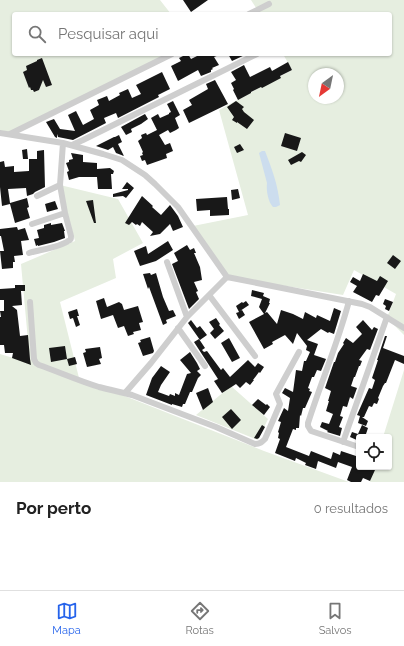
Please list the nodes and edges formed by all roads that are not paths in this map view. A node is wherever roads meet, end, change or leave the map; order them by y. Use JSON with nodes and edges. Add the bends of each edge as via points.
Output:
{"nodes":[{"id":1,"x":269,"y":4,"type":"dead end"},
{"id":2,"x":253,"y":12,"type":"edge"},
{"id":3,"x":168,"y":56,"type":"edge"},
{"id":4,"x":254,"y":56,"type":"edge"},
{"id":5,"x":0,"y":133,"type":"edge"},
{"id":6,"x":9,"y":134,"type":"junction"},
{"id":7,"x":63,"y":143,"type":"junction"},
{"id":8,"x":72,"y":145,"type":"junction"},
{"id":9,"x":60,"y":185,"type":"junction"},
{"id":10,"x":38,"y":196,"type":"dead end"},
{"id":11,"x":65,"y":213,"type":"junction"},
{"id":12,"x":32,"y":224,"type":"dead end"},
{"id":13,"x":28,"y":253,"type":"dead end"},
{"id":14,"x":167,"y":262,"type":"dead end"},
{"id":15,"x":227,"y":277,"type":"junction"},
{"id":16,"x":210,"y":295,"type":"junction"},
{"id":17,"x":349,"y":301,"type":"junction"},
{"id":18,"x":30,"y":302,"type":"dead end"},
{"id":19,"x":187,"y":317,"type":"junction"},
{"id":20,"x":387,"y":317,"type":"junction"},
{"id":21,"x":178,"y":328,"type":"junction"},
{"id":22,"x":404,"y":328,"type":"edge"},
{"id":23,"x":299,"y":352,"type":"dead end"},
{"id":24,"x":255,"y":356,"type":"dead end"},
{"id":25,"x":205,"y":366,"type":"dead end"},
{"id":26,"x":125,"y":393,"type":"junction"},
{"id":27,"x":343,"y":442,"type":"junction"},
{"id":28,"x":356,"y":446,"type":"edge"}],
"edges":[{"from":1,"to":2,"type":"street"},
{"from":3,"to":6,"type":"street"},
{"from":4,"to":8,"type":"street"},
{"from":5,"to":6,"type":"street"},
{"from":6,"to":7,"type":"street"},
{"from":7,"to":8,"type":"street"},
{"from":7,"to":9,"type":"street"},
{"from":8,"to":15,"type":"street","via":[[122,160],[145,175],[178,207]]},
{"from":9,"to":10,"type":"street"},
{"from":9,"to":11,"type":"street"},
{"from":11,"to":12,"type":"street"},
{"from":11,"to":13,"type":"street","via":[[70,240]]},
{"from":14,"to":19,"type":"street"},
{"from":15,"to":16,"type":"street"},
{"from":15,"to":17,"type":"street"},
{"from":16,"to":19,"type":"street"},
{"from":16,"to":24,"type":"street"},
{"from":17,"to":20,"type":"street","via":[[370,307]]},
{"from":17,"to":27,"type":"street","via":[[308,423],[311,431]]},
{"from":18,"to":26,"type":"street","via":[[36,363],[92,385]]},
{"from":19,"to":21,"type":"street"},
{"from":20,"to":22,"type":"street"},
{"from":20,"to":27,"type":"street"},
{"from":21,"to":25,"type":"street"},
{"from":21,"to":26,"type":"street"},
{"from":23,"to":26,"type":"street","via":[[276,394],[280,404],[265,439],[258,444]]},
{"from":27,"to":28,"type":"street"}]}
